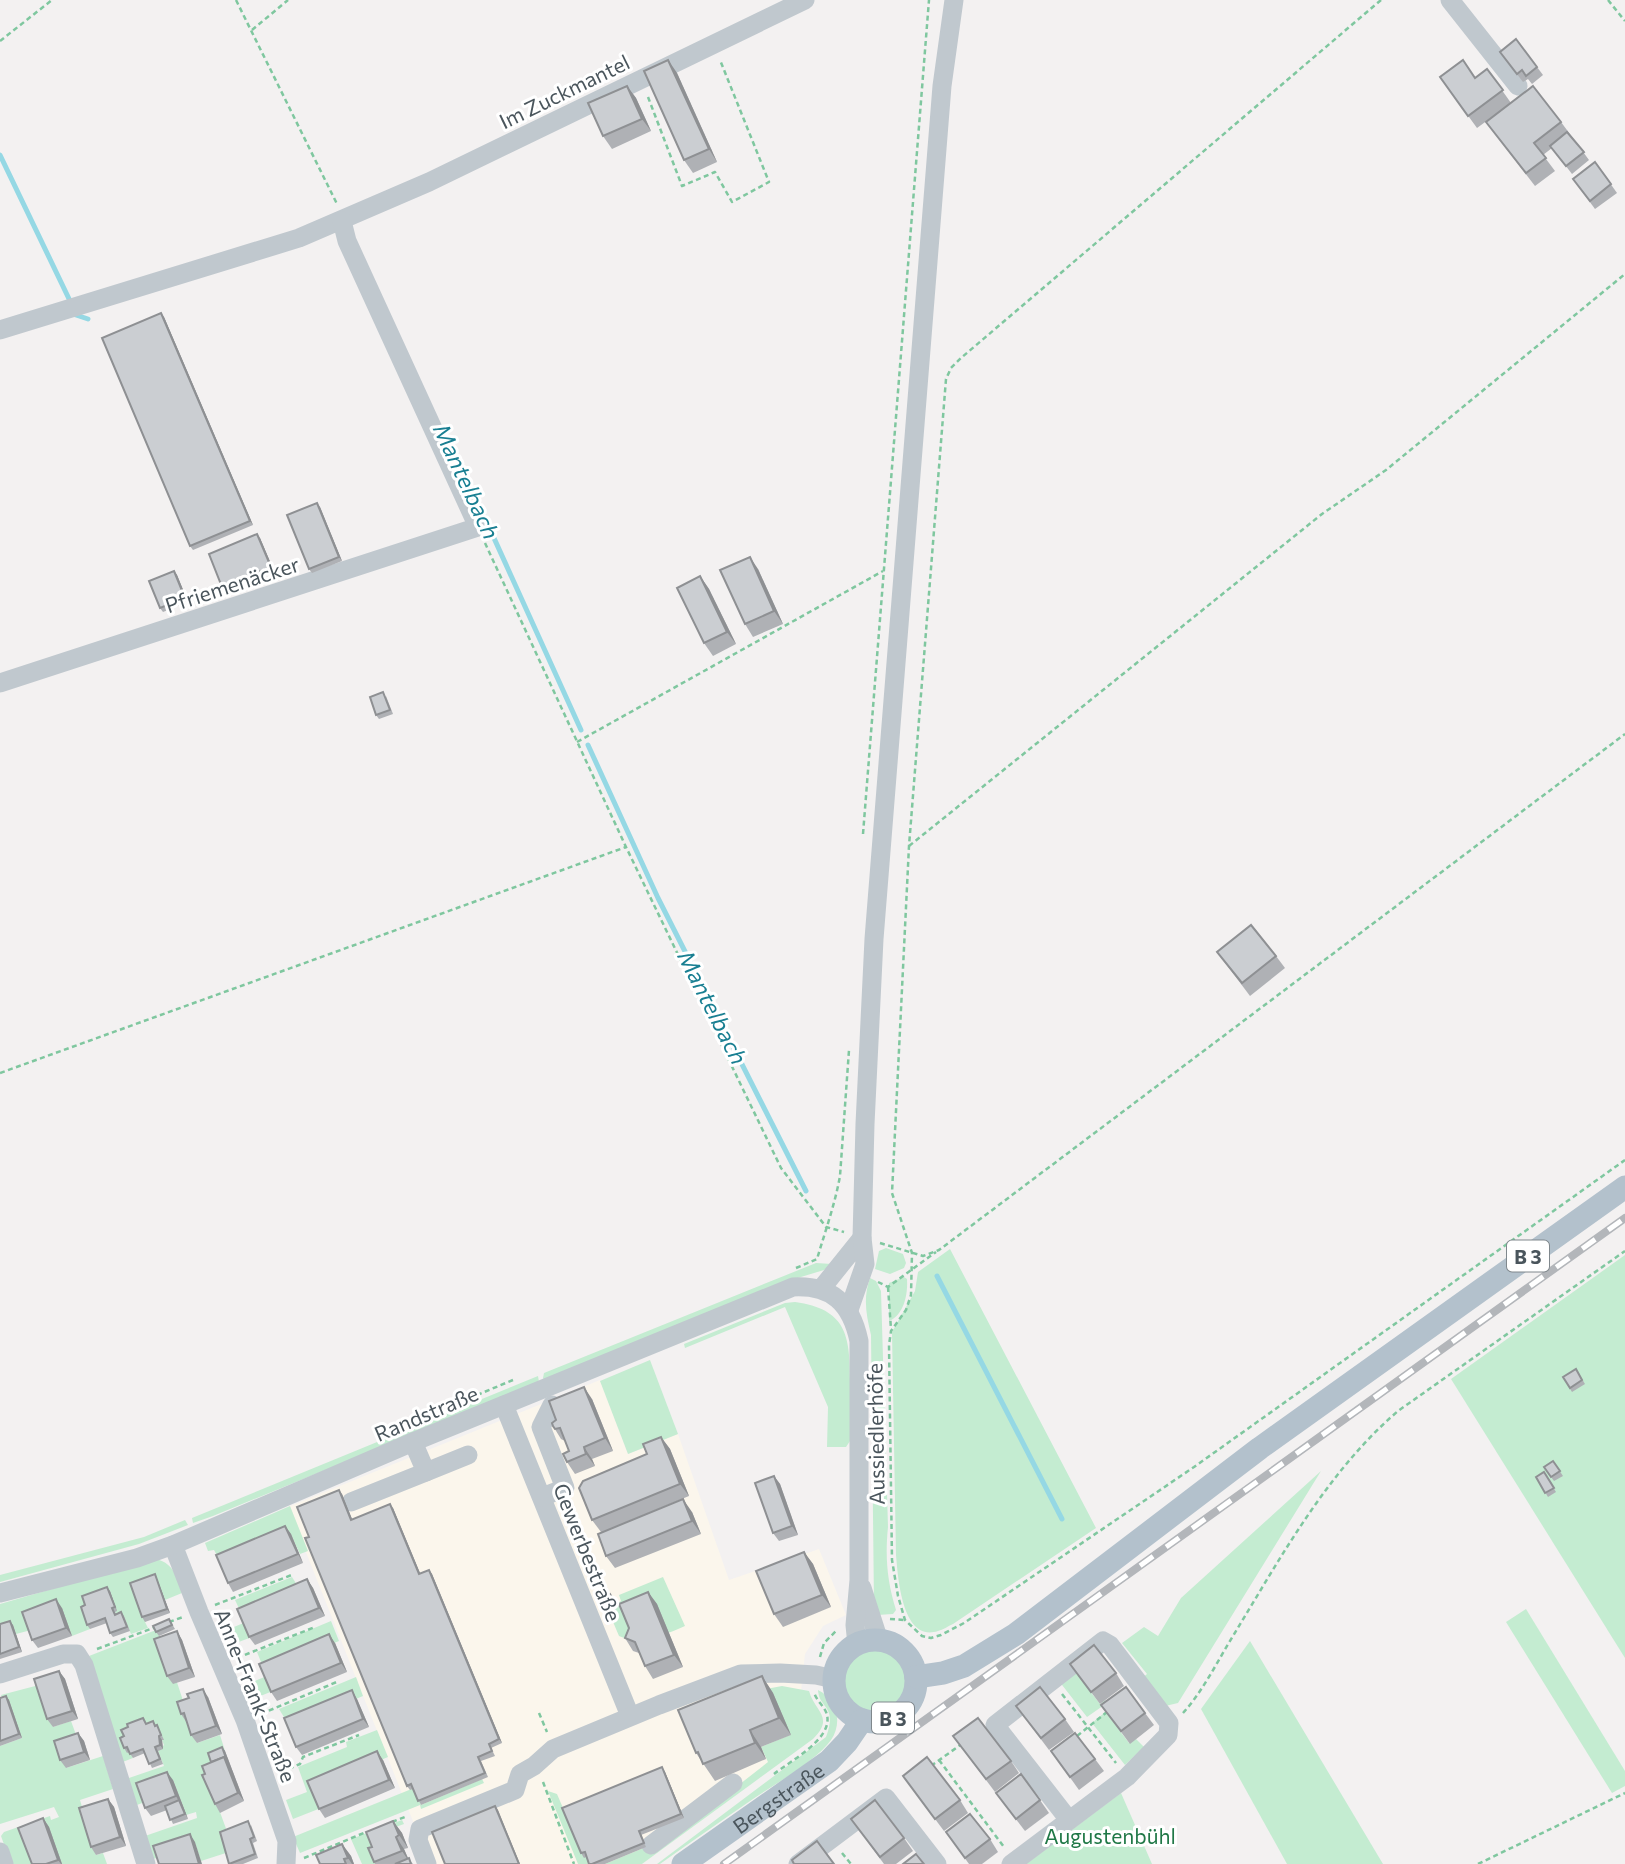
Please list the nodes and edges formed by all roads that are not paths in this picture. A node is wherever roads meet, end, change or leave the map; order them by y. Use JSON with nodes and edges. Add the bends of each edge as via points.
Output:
{"nodes":[{"id":1,"x":805,"y":0,"type":"edge"},
{"id":2,"x":954,"y":0,"type":"edge"},
{"id":3,"x":1450,"y":0,"type":"edge"},
{"id":4,"x":1518,"y":86,"type":"dead end"},
{"id":5,"x":342,"y":221,"type":"junction"},
{"id":6,"x":0,"y":330,"type":"edge"},
{"id":7,"x":0,"y":683,"type":"edge"},
{"id":8,"x":1625,"y":1187,"type":"edge"},
{"id":9,"x":862,"y":1238,"type":"junction"},
{"id":10,"x":821,"y":1289,"type":"junction"},
{"id":11,"x":852,"y":1316,"type":"junction"},
{"id":12,"x":504,"y":1405,"type":"junction"},
{"id":13,"x":552,"y":1405,"type":"edge"},
{"id":14,"x":413,"y":1442,"type":"junction"},
{"id":15,"x":468,"y":1455,"type":"dead end"},
{"id":16,"x":426,"y":1472,"type":"junction"},
{"id":17,"x":542,"y":1497,"type":"junction"},
{"id":18,"x":351,"y":1502,"type":"dead end"},
{"id":19,"x":173,"y":1545,"type":"junction"},
{"id":20,"x":859,"y":1580,"type":"junction"},
{"id":21,"x":0,"y":1593,"type":"edge"},
{"id":22,"x":864,"y":1637,"type":"junction"},
{"id":23,"x":0,"y":1674,"type":"edge"},
{"id":24,"x":916,"y":1676,"type":"junction"},
{"id":25,"x":825,"y":1677,"type":"junction"},
{"id":26,"x":630,"y":1716,"type":"junction"},
{"id":27,"x":862,"y":1720,"type":"junction"},
{"id":28,"x":733,"y":1783,"type":"dead end"},
{"id":29,"x":1069,"y":1820,"type":"junction"},
{"id":30,"x":651,"y":1844,"type":"dead end"},
{"id":31,"x":0,"y":1852,"type":"edge"},
{"id":32,"x":1013,"y":1862,"type":"edge"},
{"id":33,"x":4,"y":1864,"type":"edge"},
{"id":34,"x":146,"y":1864,"type":"edge"},
{"id":35,"x":286,"y":1864,"type":"edge"},
{"id":36,"x":428,"y":1864,"type":"edge"},
{"id":37,"x":683,"y":1864,"type":"edge"},
{"id":38,"x":798,"y":1864,"type":"edge"},
{"id":39,"x":937,"y":1864,"type":"edge"}],
"edges":[{"from":1,"to":5,"type":"street","name":"Im Zuckmantel"},
{"from":2,"to":9,"type":"street","via":[[942,86],[874,939]]},
{"from":3,"to":4,"type":"street"},
{"from":5,"to":6,"type":"street","name":"Im Zuckmantel"},
{"from":5,"to":7,"type":"street","name":"Pfriemenäcker","via":[[347,241],[478,527]]},
{"from":8,"to":24,"type":"main road","number":"B 3","via":[[1260,1448],[1016,1634],[964,1666]]},
{"from":9,"to":10,"type":"street"},
{"from":9,"to":11,"type":"street","via":[[864,1264]]},
{"from":10,"to":11,"type":"street","via":[[836,1297]]},
{"from":10,"to":12,"type":"street","name":"Randstraße","via":[[793,1287]]},
{"from":11,"to":20,"type":"street","via":[[859,1340]]},
{"from":12,"to":14,"type":"street","name":"Randstraße"},
{"from":12,"to":17,"type":"street","name":"Gewerbestraße"},
{"from":13,"to":17,"type":"street","via":[[541,1427],[565,1488]]},
{"from":14,"to":16,"type":"street"},
{"from":14,"to":19,"type":"street","name":"Randstraße"},
{"from":15,"to":16,"type":"street"},
{"from":16,"to":18,"type":"street"},
{"from":17,"to":26,"type":"street","name":"Gewerbestraße"},
{"from":19,"to":21,"type":"street","name":"Randstraße"},
{"from":19,"to":35,"type":"street","name":"Anne-Frank-Straße","via":[[245,1720],[287,1842]]},
{"from":20,"to":22,"type":"street"},
{"from":20,"to":22,"type":"street"},
{"from":22,"to":24,"type":"main road","number":"B 3","via":[[900,1648]]},
{"from":22,"to":25,"type":"main road"},
{"from":23,"to":34,"type":"street","via":[[63,1654],[77,1654]]},
{"from":24,"to":27,"type":"main road","number":"B 3","via":[[910,1703],[901,1713],[876,1723]]},
{"from":25,"to":26,"type":"street","via":[[741,1674]]},
{"from":25,"to":27,"type":"main road","number":"B 3","via":[[841,1705]]},
{"from":26,"to":36,"type":"street","via":[[553,1749],[520,1773],[515,1790],[420,1829],[418,1840]]},
{"from":27,"to":37,"type":"main road","name":"Bergstraße","number":"B 3","via":[[829,1761]]},
{"from":28,"to":30,"type":"street"},
{"from":29,"to":29,"type":"street","via":[[995,1725],[1103,1641],[1170,1729],[1127,1777]]},
{"from":29,"to":32,"type":"street"},
{"from":31,"to":33,"type":"street"},
{"from":38,"to":39,"type":"street","via":[[886,1798]]}]}
